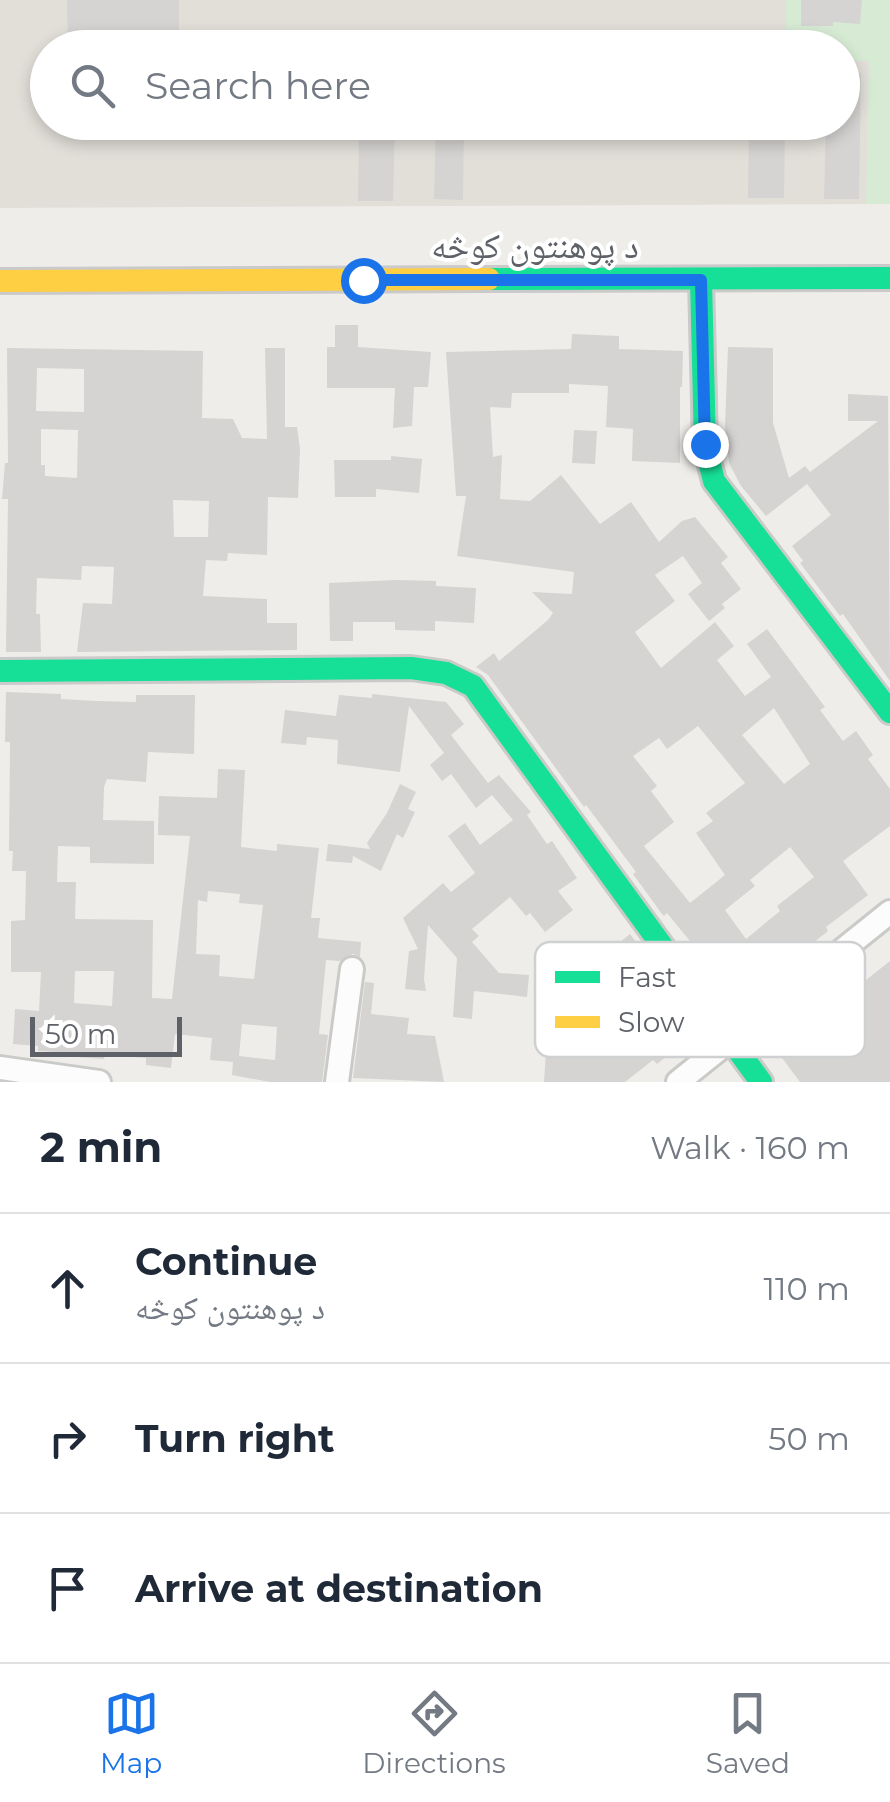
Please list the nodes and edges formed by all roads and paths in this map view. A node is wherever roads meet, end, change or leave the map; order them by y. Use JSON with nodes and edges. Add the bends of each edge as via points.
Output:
{"nodes":[{"id":1,"x":890,"y":278,"type":"edge"},
{"id":2,"x":701,"y":280,"type":"junction"},
{"id":3,"x":0,"y":281,"type":"edge"},
{"id":4,"x":0,"y":671,"type":"edge"},
{"id":5,"x":890,"y":712,"type":"edge"},
{"id":6,"x":890,"y":912,"type":"edge"},
{"id":7,"x":657,"y":942,"type":"edge"},
{"id":8,"x":852,"y":942,"type":"edge"},
{"id":9,"x":352,"y":969,"type":"dead end"},
{"id":10,"x":708,"y":1057,"type":"edge"},
{"id":11,"x":741,"y":1057,"type":"edge"},
{"id":12,"x":0,"y":1068,"type":"edge"},
{"id":13,"x":99,"y":1082,"type":"edge"},
{"id":14,"x":337,"y":1082,"type":"edge"},
{"id":15,"x":678,"y":1082,"type":"edge"},
{"id":16,"x":761,"y":1082,"type":"edge"}],
"edges":[{"from":1,"to":2,"type":"street","name":"د پوهنتون کوڅه"},
{"from":2,"to":3,"type":"street","name":"د پوهنتون کوڅه"},
{"from":2,"to":5,"type":"street","via":[[705,444],[714,481]]},
{"from":4,"to":7,"type":"street","via":[[446,673],[472,686]]},
{"from":6,"to":8,"type":"street"},
{"from":9,"to":14,"type":"street"},
{"from":10,"to":15,"type":"street"},
{"from":11,"to":16,"type":"street"},
{"from":12,"to":13,"type":"street"}]}
